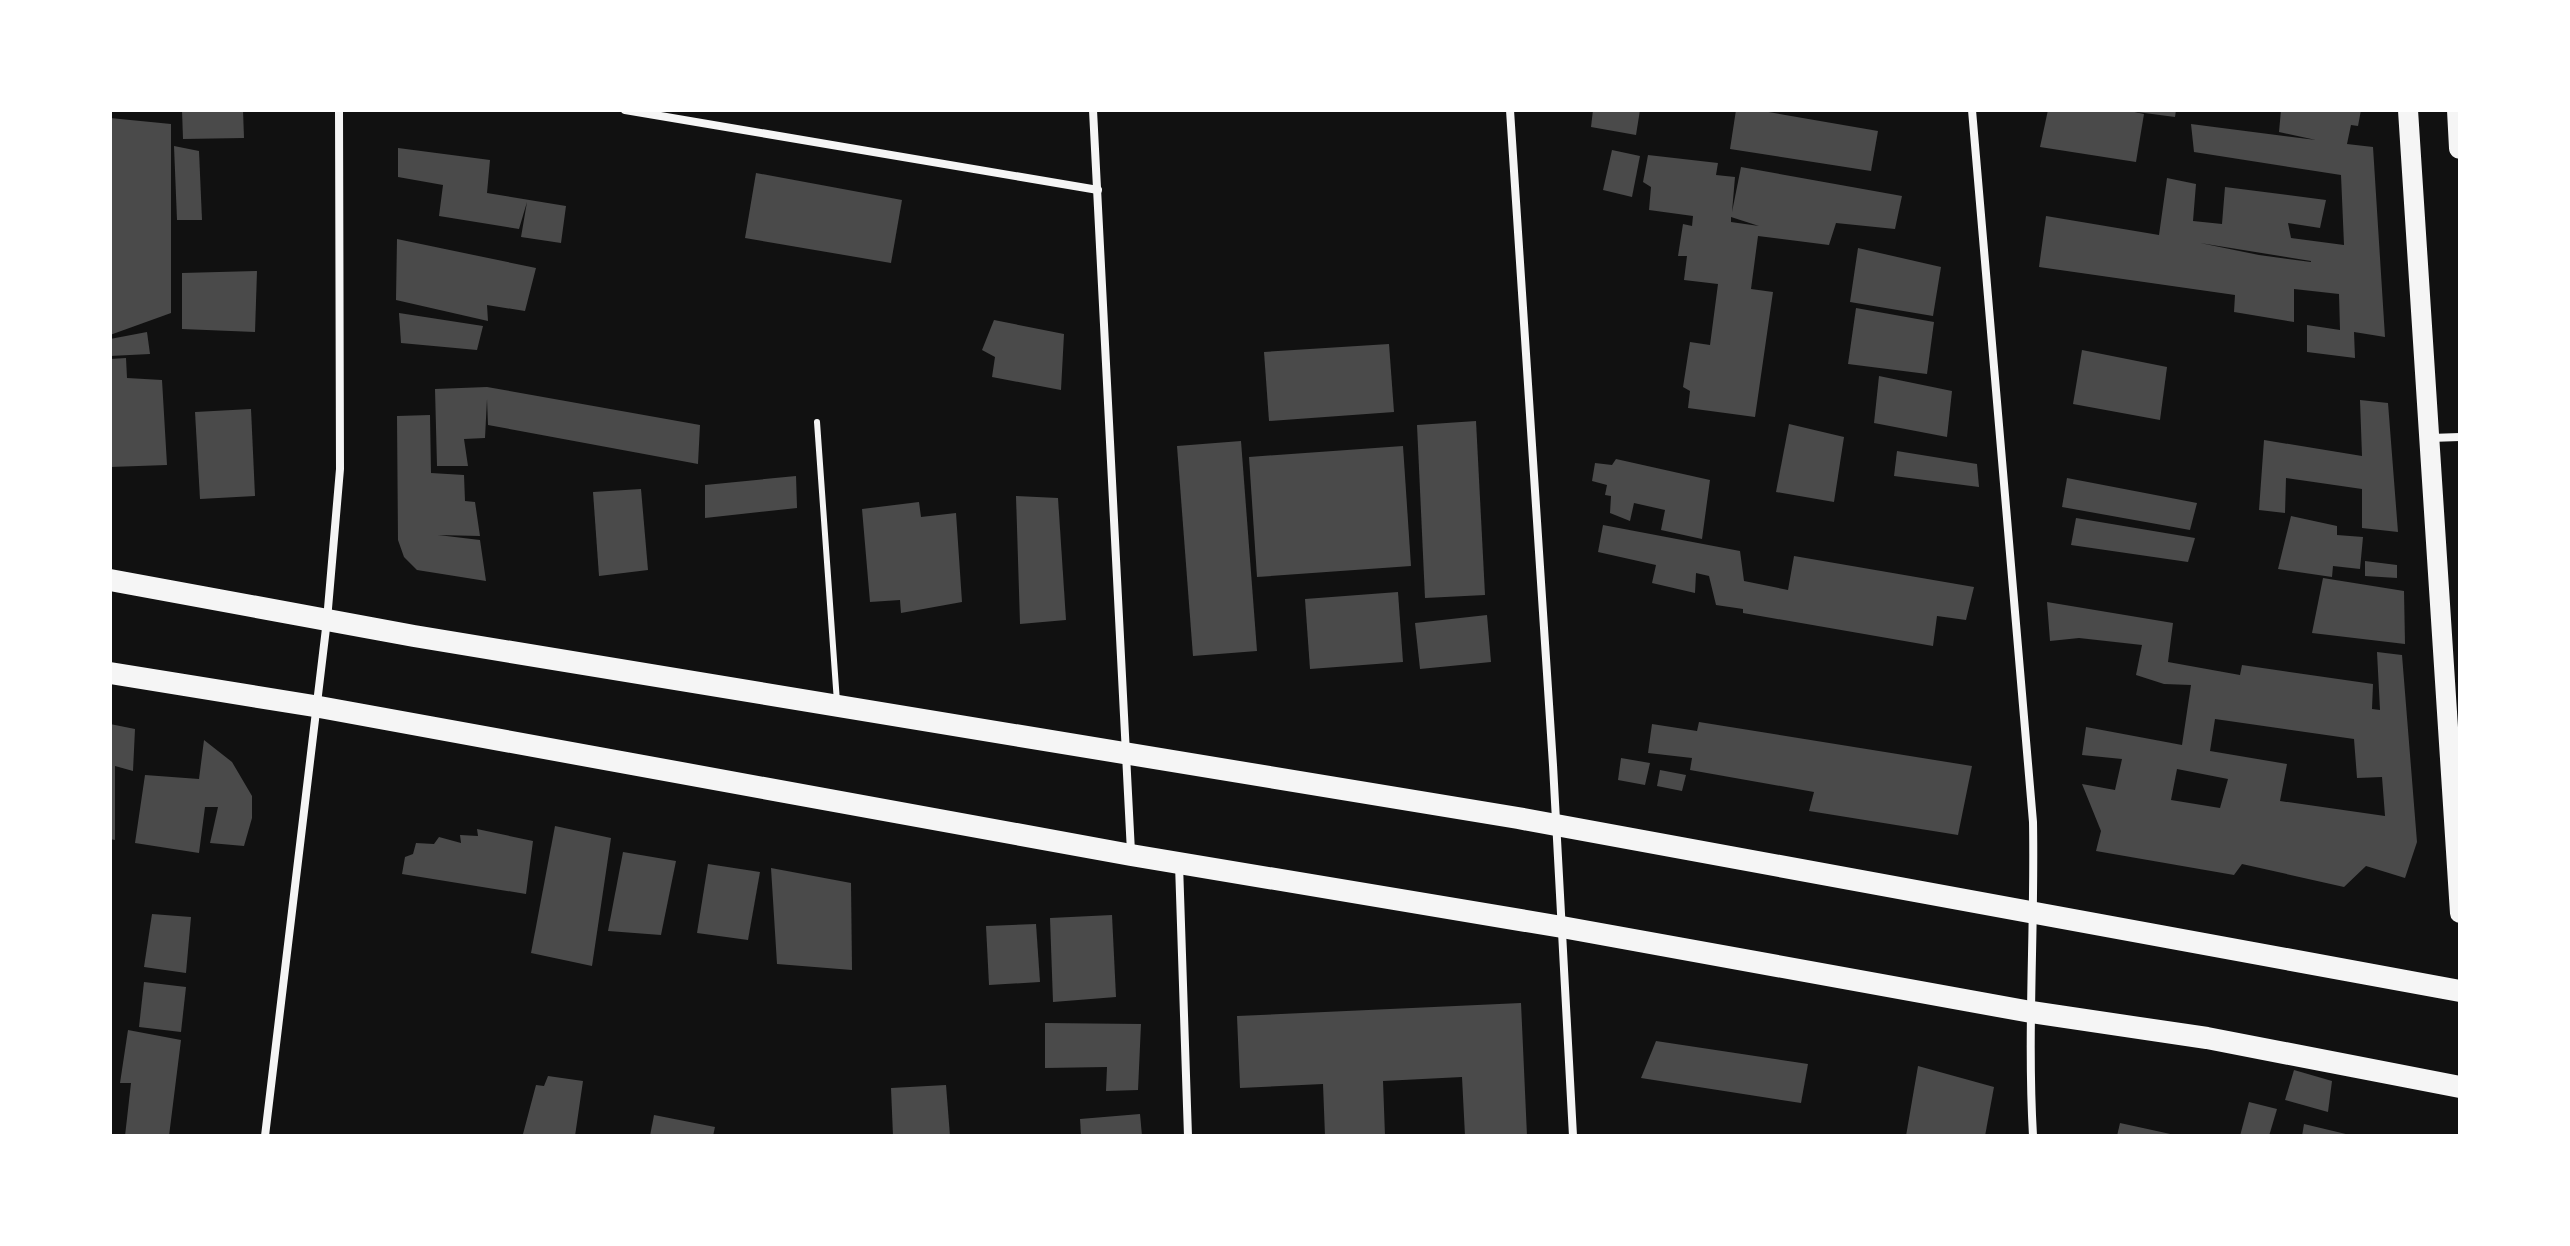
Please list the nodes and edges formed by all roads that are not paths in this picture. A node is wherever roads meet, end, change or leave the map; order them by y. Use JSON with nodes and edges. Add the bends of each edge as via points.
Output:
{"nodes":[{"id":1,"x":339,"y":110,"type":"edge"},
{"id":2,"x":625,"y":110,"type":"edge"},
{"id":3,"x":1093,"y":110,"type":"edge"},
{"id":4,"x":1510,"y":110,"type":"edge"},
{"id":5,"x":1972,"y":110,"type":"edge"},
{"id":6,"x":2408,"y":110,"type":"edge"},
{"id":7,"x":2458,"y":110,"type":"edge"},
{"id":8,"x":2460,"y":148,"type":"edge"},
{"id":9,"x":1098,"y":190,"type":"junction"},
{"id":10,"x":817,"y":422,"type":"dead end"},
{"id":11,"x":2460,"y":437,"type":"edge"},
{"id":12,"x":2429,"y":438,"type":"junction"},
{"id":13,"x":110,"y":580,"type":"edge"},
{"id":14,"x":327,"y":620,"type":"junction"},
{"id":15,"x":110,"y":673,"type":"edge"},
{"id":16,"x":314,"y":706,"type":"junction"},
{"id":17,"x":837,"y":706,"type":"junction"},
{"id":18,"x":1126,"y":756,"type":"junction"},
{"id":19,"x":1557,"y":826,"type":"junction"},
{"id":20,"x":1131,"y":855,"type":"junction"},
{"id":21,"x":1179,"y":863,"type":"junction"},
{"id":22,"x":2460,"y":913,"type":"edge"},
{"id":23,"x":2034,"y":914,"type":"junction"},
{"id":24,"x":1562,"y":927,"type":"junction"},
{"id":25,"x":2460,"y":991,"type":"edge"},
{"id":26,"x":2031,"y":1012,"type":"junction"},
{"id":27,"x":2460,"y":1087,"type":"edge"},
{"id":28,"x":265,"y":1136,"type":"edge"},
{"id":29,"x":1188,"y":1136,"type":"edge"},
{"id":30,"x":1573,"y":1136,"type":"edge"},
{"id":31,"x":2033,"y":1136,"type":"edge"}],
"edges":[{"from":1,"to":14,"type":"street","via":[[340,469]]},
{"from":2,"to":9,"type":"street"},
{"from":3,"to":9,"type":"street"},
{"from":4,"to":19,"type":"street"},
{"from":5,"to":23,"type":"street","via":[[2033,822]]},
{"from":6,"to":12,"type":"main road"},
{"from":7,"to":8,"type":"highway"},
{"from":9,"to":18,"type":"street"},
{"from":10,"to":17,"type":"lane"},
{"from":11,"to":12,"type":"street"},
{"from":12,"to":22,"type":"main road"},
{"from":13,"to":14,"type":"highway"},
{"from":14,"to":16,"type":"street"},
{"from":14,"to":17,"type":"highway"},
{"from":15,"to":16,"type":"highway"},
{"from":16,"to":20,"type":"highway"},
{"from":16,"to":28,"type":"street"},
{"from":17,"to":18,"type":"highway"},
{"from":18,"to":19,"type":"highway"},
{"from":18,"to":20,"type":"street"},
{"from":19,"to":23,"type":"highway"},
{"from":19,"to":24,"type":"street"},
{"from":20,"to":21,"type":"highway"},
{"from":21,"to":24,"type":"highway"},
{"from":21,"to":29,"type":"street"},
{"from":23,"to":25,"type":"highway"},
{"from":23,"to":26,"type":"street"},
{"from":24,"to":26,"type":"highway"},
{"from":24,"to":30,"type":"street"},
{"from":26,"to":27,"type":"highway","via":[[2207,1038]]},
{"from":26,"to":31,"type":"street"}]}
